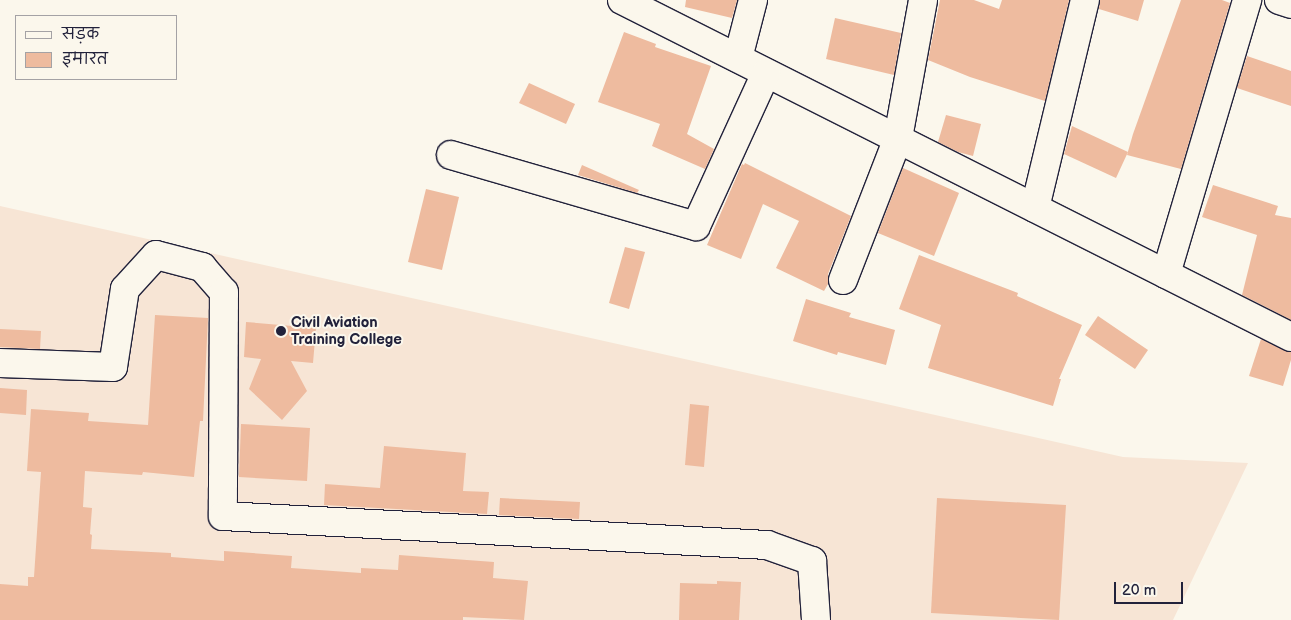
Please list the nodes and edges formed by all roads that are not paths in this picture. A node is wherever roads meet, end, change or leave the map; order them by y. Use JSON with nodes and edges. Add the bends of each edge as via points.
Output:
{"nodes":[{"id":1,"x":622,"y":0,"type":"edge"},
{"id":2,"x":753,"y":0,"type":"edge"},
{"id":3,"x":923,"y":0,"type":"edge"},
{"id":4,"x":1085,"y":0,"type":"edge"},
{"id":5,"x":1247,"y":0,"type":"edge"},
{"id":6,"x":1279,"y":0,"type":"edge"},
{"id":7,"x":1291,"y":4,"type":"edge"},
{"id":8,"x":738,"y":58,"type":"junction"},
{"id":9,"x":766,"y":72,"type":"junction"},
{"id":10,"x":898,"y":138,"type":"junction"},
{"id":11,"x":451,"y":155,"type":"dead end"},
{"id":12,"x":1035,"y":208,"type":"junction"},
{"id":13,"x":1166,"y":274,"type":"junction"},
{"id":14,"x":843,"y":280,"type":"dead end"},
{"id":15,"x":1291,"y":337,"type":"edge"},
{"id":16,"x":0,"y":363,"type":"edge"},
{"id":17,"x":816,"y":620,"type":"edge"}],
"edges":[{"from":1,"to":8,"type":"street"},
{"from":2,"to":8,"type":"street"},
{"from":3,"to":10,"type":"street"},
{"from":4,"to":12,"type":"street"},
{"from":5,"to":13,"type":"street"},
{"from":6,"to":7,"type":"street"},
{"from":8,"to":9,"type":"street"},
{"from":9,"to":10,"type":"street"},
{"from":9,"to":11,"type":"street","via":[[696,226]]},
{"from":10,"to":12,"type":"street"},
{"from":10,"to":14,"type":"street"},
{"from":12,"to":13,"type":"street"},
{"from":13,"to":15,"type":"street"},
{"from":16,"to":17,"type":"street","via":[[113,367],[125,289],[156,255],[202,267],[224,292],[223,516],[766,545],[812,561]]}]}
